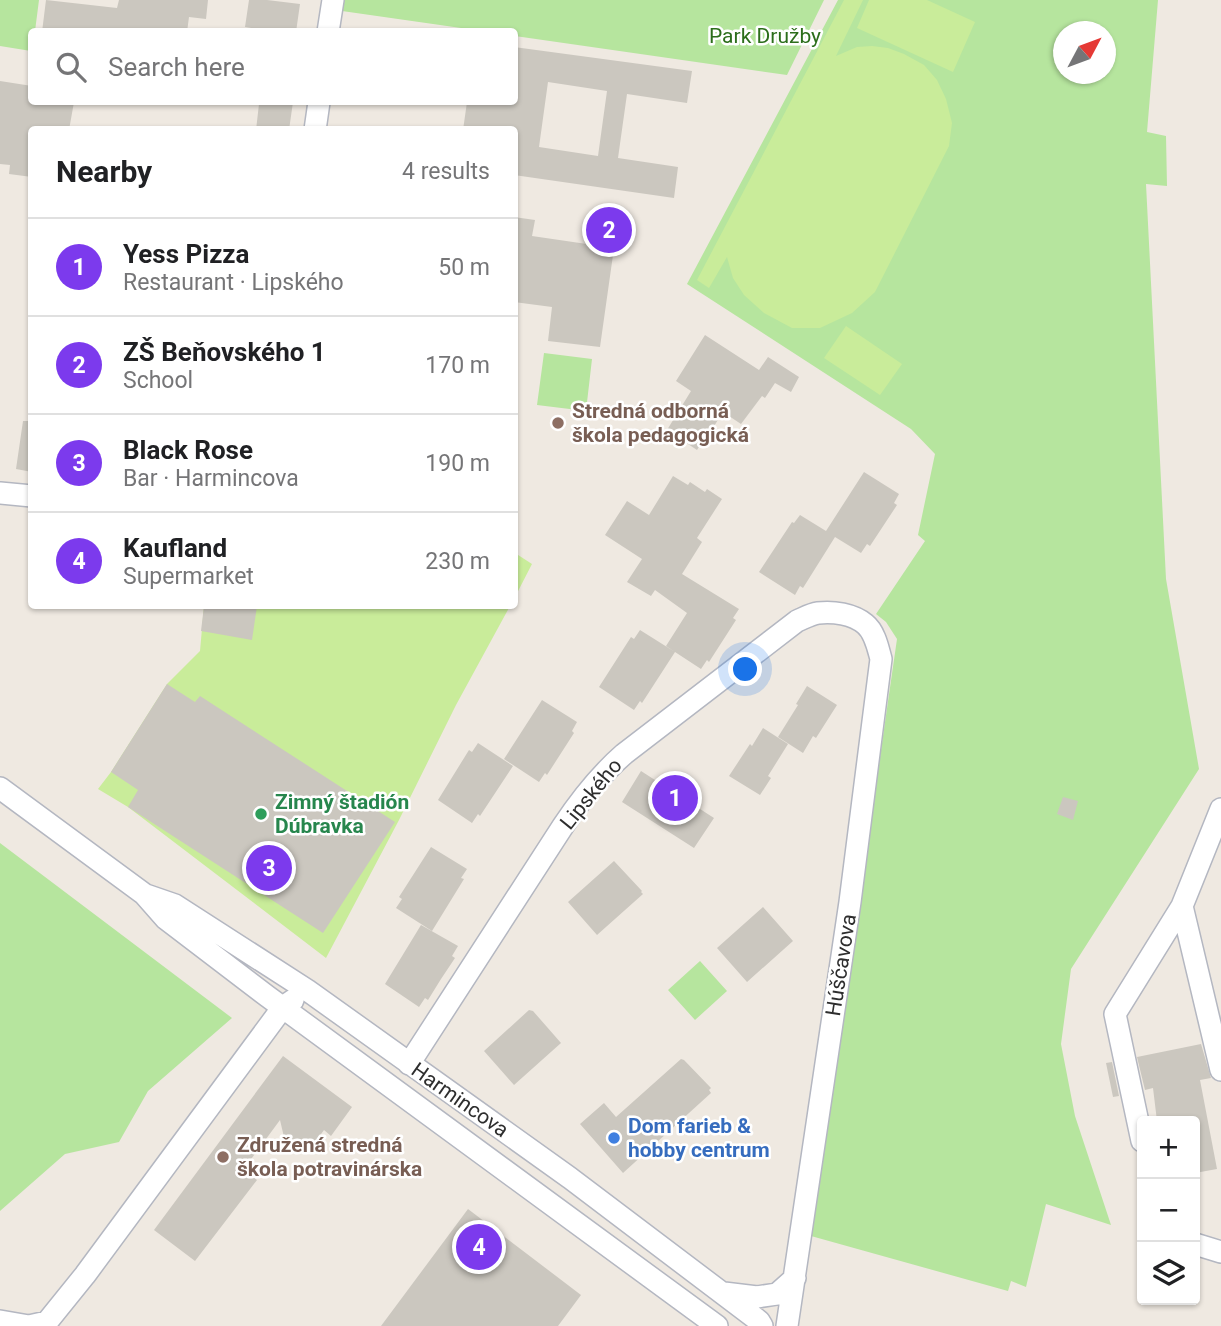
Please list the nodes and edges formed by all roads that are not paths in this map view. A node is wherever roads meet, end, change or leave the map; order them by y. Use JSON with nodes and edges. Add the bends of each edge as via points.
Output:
{"nodes":[{"id":1,"x":333,"y":0,"type":"edge"},
{"id":2,"x":329,"y":28,"type":"edge"},
{"id":3,"x":319,"y":105,"type":"edge"},
{"id":4,"x":316,"y":126,"type":"edge"},
{"id":5,"x":0,"y":493,"type":"edge"},
{"id":6,"x":28,"y":496,"type":"edge"},
{"id":7,"x":850,"y":616,"type":"joint"},
{"id":8,"x":0,"y":789,"type":"edge"},
{"id":9,"x":1221,"y":809,"type":"edge"},
{"id":10,"x":144,"y":894,"type":"junction"},
{"id":11,"x":1182,"y":906,"type":"junction"},
{"id":12,"x":307,"y":990,"type":"junction"},
{"id":13,"x":283,"y":1007,"type":"junction"},
{"id":14,"x":409,"y":1064,"type":"junction"},
{"id":15,"x":1221,"y":1070,"type":"edge"},
{"id":16,"x":1137,"y":1117,"type":"edge"},
{"id":17,"x":1200,"y":1246,"type":"edge"},
{"id":18,"x":1221,"y":1252,"type":"edge"},
{"id":19,"x":795,"y":1278,"type":"junction"},
{"id":20,"x":722,"y":1293,"type":"junction"},
{"id":21,"x":0,"y":1321,"type":"edge"},
{"id":22,"x":47,"y":1324,"type":"edge"},
{"id":23,"x":717,"y":1326,"type":"edge"},
{"id":24,"x":762,"y":1326,"type":"edge"},
{"id":25,"x":787,"y":1326,"type":"edge"}],
"edges":[{"from":1,"to":2,"type":"street"},
{"from":3,"to":4,"type":"street"},
{"from":5,"to":6,"type":"street"},
{"from":7,"to":14,"type":"street","name":"Lipského","via":[[815,613],[797,621],[609,767],[574,810]]},
{"from":7,"to":19,"type":"street","name":"Húščavova","via":[[866,625],[881,659]]},
{"from":8,"to":10,"type":"street","name":"Harmincova"},
{"from":9,"to":11,"type":"street"},
{"from":10,"to":12,"type":"street","name":"Harmincova","via":[[175,905]]},
{"from":10,"to":13,"type":"street","name":"Harmincova","via":[[166,919]]},
{"from":11,"to":15,"type":"street"},
{"from":11,"to":16,"type":"street","via":[[1115,1014]]},
{"from":12,"to":13,"type":"street"},
{"from":12,"to":14,"type":"street","name":"Harmincova"},
{"from":13,"to":22,"type":"street"},
{"from":13,"to":23,"type":"street","name":"Harmincova"},
{"from":14,"to":20,"type":"street","name":"Harmincova"},
{"from":17,"to":18,"type":"street"},
{"from":19,"to":20,"type":"street","via":[[777,1294]]},
{"from":19,"to":25,"type":"street","name":"Húščavova"},
{"from":20,"to":24,"type":"street","name":"Harmincova"},
{"from":21,"to":22,"type":"street"}]}
